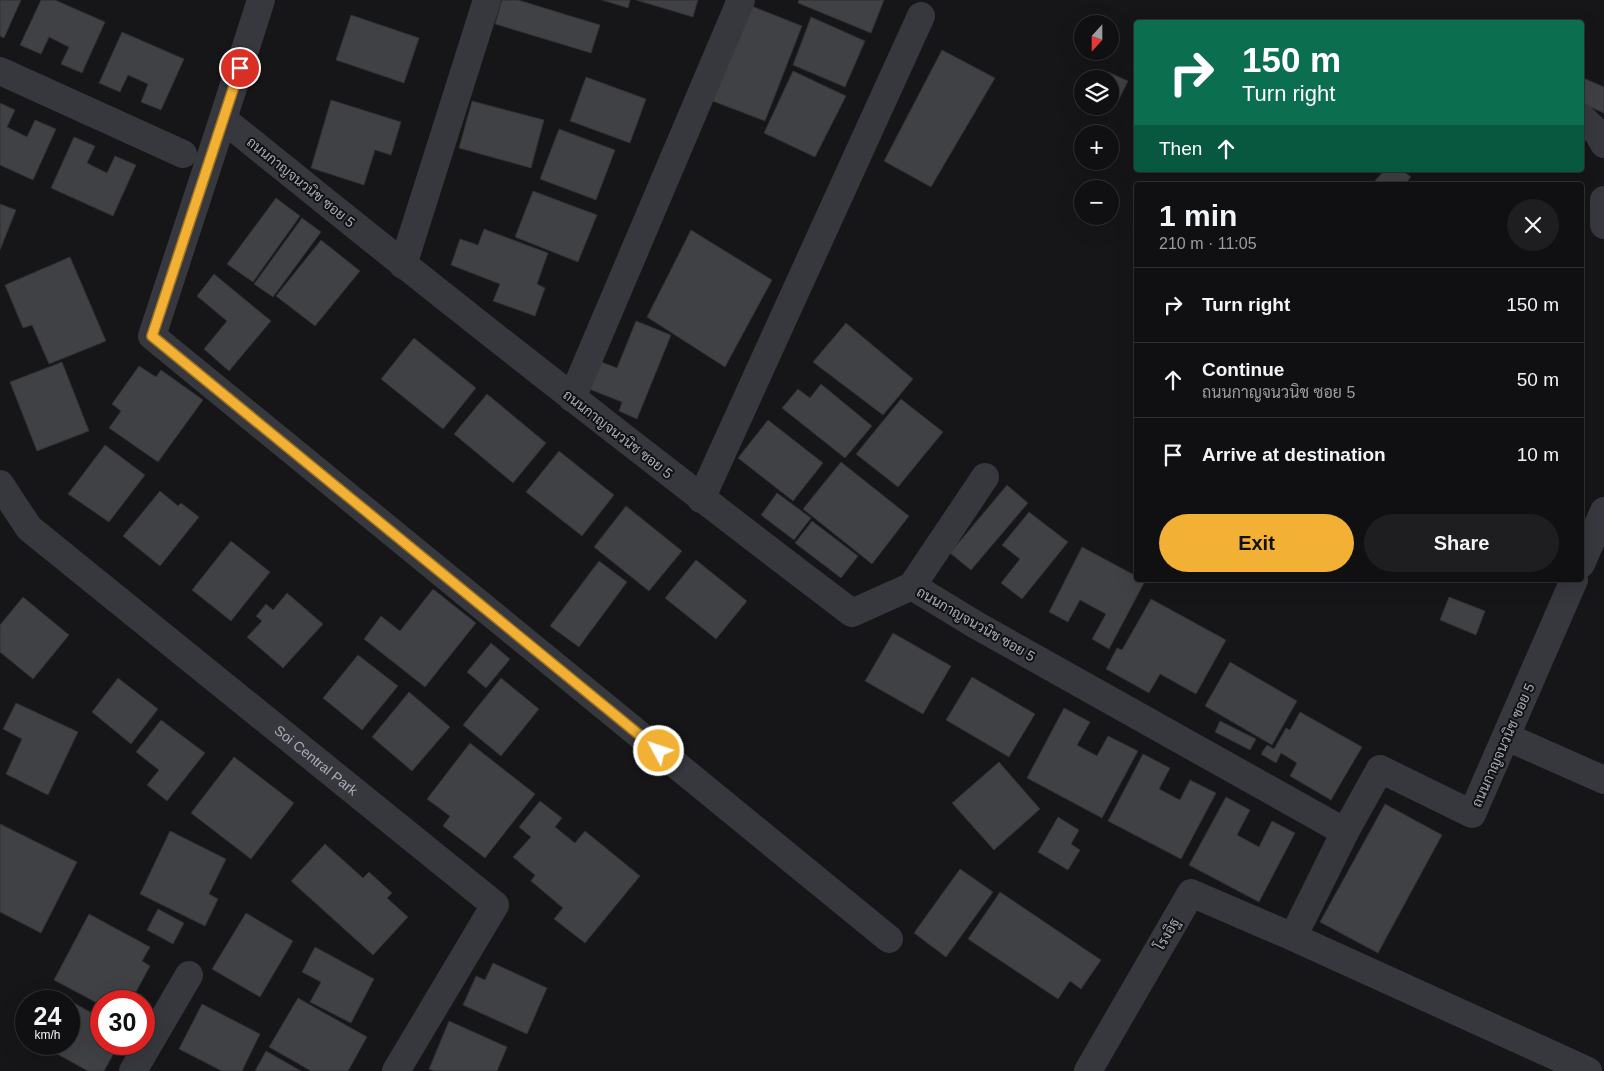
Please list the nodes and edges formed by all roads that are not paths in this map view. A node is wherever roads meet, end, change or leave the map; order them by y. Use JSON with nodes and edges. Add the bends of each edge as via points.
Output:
{"nodes":[{"id":1,"x":261,"y":0,"type":"edge"},
{"id":2,"x":487,"y":0,"type":"edge"},
{"id":3,"x":741,"y":0,"type":"edge"},
{"id":4,"x":921,"y":16,"type":"dead end"},
{"id":5,"x":0,"y":71,"type":"edge"},
{"id":6,"x":223,"y":119,"type":"junction"},
{"id":7,"x":1584,"y":121,"type":"edge"},
{"id":8,"x":1604,"y":144,"type":"edge"},
{"id":9,"x":183,"y":154,"type":"dead end"},
{"id":10,"x":1604,"y":200,"type":"edge"},
{"id":11,"x":1604,"y":225,"type":"edge"},
{"id":12,"x":403,"y":265,"type":"junction"},
{"id":13,"x":572,"y":398,"type":"junction"},
{"id":14,"x":985,"y":477,"type":"dead end"},
{"id":15,"x":0,"y":484,"type":"edge"},
{"id":16,"x":702,"y":499,"type":"junction"},
{"id":17,"x":1604,"y":511,"type":"edge"},
{"id":18,"x":1584,"y":557,"type":"edge"},
{"id":19,"x":1573,"y":582,"type":"edge"},
{"id":20,"x":912,"y":586,"type":"junction"},
{"id":21,"x":1507,"y":737,"type":"junction"},
{"id":22,"x":1604,"y":780,"type":"edge"},
{"id":23,"x":1346,"y":832,"type":"junction"},
{"id":24,"x":1293,"y":937,"type":"junction"},
{"id":25,"x":889,"y":939,"type":"dead end"},
{"id":26,"x":189,"y":975,"type":"dead end"},
{"id":27,"x":133,"y":1071,"type":"edge"},
{"id":28,"x":396,"y":1071,"type":"edge"},
{"id":29,"x":1088,"y":1071,"type":"edge"},
{"id":30,"x":1588,"y":1071,"type":"edge"}],
"edges":[{"from":1,"to":6,"type":"street"},
{"from":2,"to":12,"type":"street"},
{"from":3,"to":13,"type":"street"},
{"from":4,"to":16,"type":"street"},
{"from":5,"to":9,"type":"street"},
{"from":6,"to":12,"type":"street","name":"ถนนกาญจนวนิช ซอย 5"},
{"from":6,"to":25,"type":"street","via":[[152,336]]},
{"from":7,"to":8,"type":"street","via":[[1598,133]]},
{"from":10,"to":11,"type":"street"},
{"from":12,"to":13,"type":"street","name":"ถนนกาญจนวนิช ซอย 5"},
{"from":13,"to":16,"type":"street","name":"ถนนกาญจนวนิช ซอย 5"},
{"from":14,"to":20,"type":"street"},
{"from":15,"to":28,"type":"street","name":"Soi Central Park","via":[[29,528],[495,905]]},
{"from":16,"to":20,"type":"street","name":"ถนนกาญจนวนิช ซอย 5","via":[[852,613]]},
{"from":17,"to":18,"type":"street"},
{"from":19,"to":21,"type":"street","name":"ถนนกาญจนวนิช ซอย 5"},
{"from":20,"to":23,"type":"street","name":"ถนนกาญจนวนิช ซอย 5"},
{"from":21,"to":22,"type":"street"},
{"from":21,"to":23,"type":"street","name":"ถนนกาญจนวนิช ซอย 5","via":[[1472,814],[1380,769]]},
{"from":23,"to":24,"type":"street"},
{"from":24,"to":29,"type":"street","name":"โรงอิฐ","via":[[1191,893]]},
{"from":24,"to":30,"type":"street"},
{"from":26,"to":27,"type":"street"}]}
